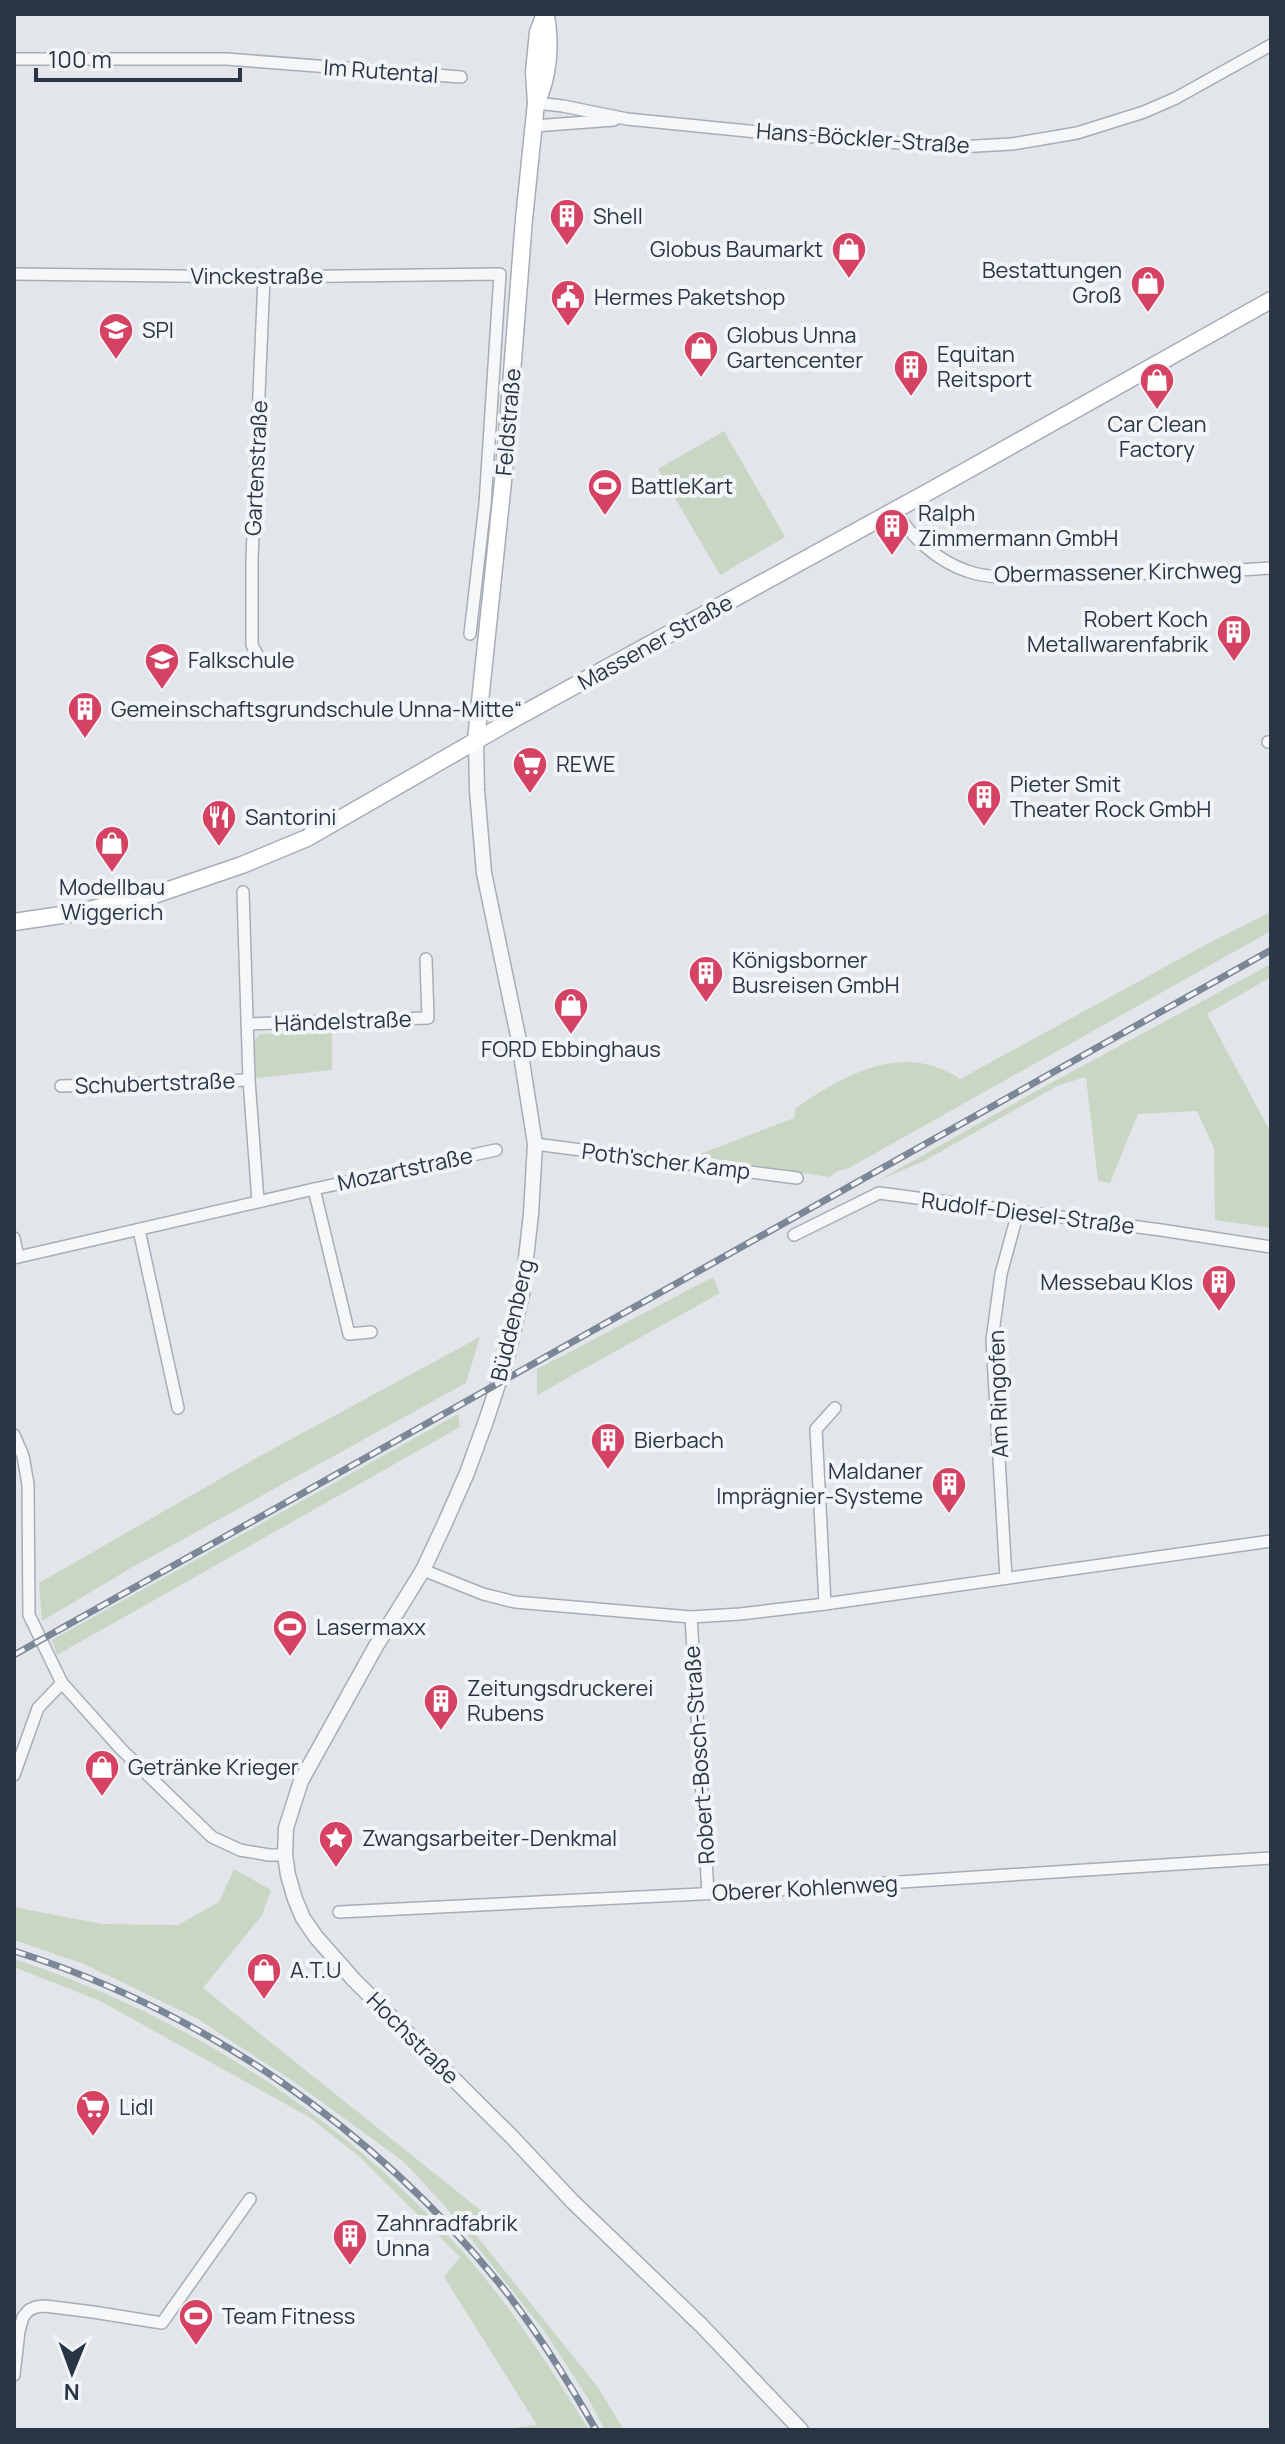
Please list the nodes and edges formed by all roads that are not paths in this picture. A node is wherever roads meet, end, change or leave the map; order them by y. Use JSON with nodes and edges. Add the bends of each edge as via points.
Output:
{"nodes":[{"id":1,"x":545,"y":14,"type":"edge"},
{"id":2,"x":1271,"y":45,"type":"edge"},
{"id":3,"x":14,"y":59,"type":"edge"},
{"id":4,"x":461,"y":77,"type":"dead end"},
{"id":5,"x":536,"y":103,"type":"junction"},
{"id":6,"x":627,"y":119,"type":"junction"},
{"id":7,"x":534,"y":126,"type":"junction"},
{"id":8,"x":14,"y":274,"type":"edge"},
{"id":9,"x":500,"y":274,"type":"joint"},
{"id":10,"x":264,"y":277,"type":"junction"},
{"id":11,"x":1271,"y":300,"type":"edge"},
{"id":12,"x":894,"y":509,"type":"junction"},
{"id":13,"x":1271,"y":568,"type":"edge"},
{"id":14,"x":470,"y":634,"type":"dead end"},
{"id":15,"x":259,"y":658,"type":"dead end"},
{"id":16,"x":476,"y":740,"type":"junction"},
{"id":17,"x":243,"y":892,"type":"dead end"},
{"id":18,"x":14,"y":922,"type":"edge"},
{"id":19,"x":426,"y":959,"type":"dead end"},
{"id":20,"x":247,"y":1024,"type":"junction"},
{"id":21,"x":249,"y":1080,"type":"junction"},
{"id":22,"x":61,"y":1086,"type":"dead end"},
{"id":23,"x":535,"y":1144,"type":"junction"},
{"id":24,"x":496,"y":1150,"type":"dead end"},
{"id":25,"x":797,"y":1178,"type":"dead end"},
{"id":26,"x":314,"y":1189,"type":"junction"},
{"id":27,"x":258,"y":1201,"type":"junction"},
{"id":28,"x":1018,"y":1212,"type":"junction"},
{"id":29,"x":139,"y":1230,"type":"junction"},
{"id":30,"x":794,"y":1235,"type":"dead end"},
{"id":31,"x":14,"y":1238,"type":"edge"},
{"id":32,"x":1271,"y":1247,"type":"edge"},
{"id":33,"x":16,"y":1257,"type":"edge"},
{"id":34,"x":371,"y":1332,"type":"dead end"},
{"id":35,"x":178,"y":1408,"type":"dead end"},
{"id":36,"x":835,"y":1408,"type":"dead end"},
{"id":37,"x":14,"y":1435,"type":"edge"},
{"id":38,"x":20,"y":1471,"type":"edge"},
{"id":39,"x":1271,"y":1541,"type":"edge"},
{"id":40,"x":423,"y":1570,"type":"junction"},
{"id":41,"x":1006,"y":1578,"type":"junction"},
{"id":42,"x":825,"y":1604,"type":"junction"},
{"id":43,"x":691,"y":1617,"type":"junction"},
{"id":44,"x":62,"y":1683,"type":"junction"},
{"id":45,"x":14,"y":1775,"type":"edge"},
{"id":46,"x":285,"y":1855,"type":"junction"},
{"id":47,"x":1271,"y":1858,"type":"edge"},
{"id":48,"x":708,"y":1893,"type":"junction"},
{"id":49,"x":339,"y":1912,"type":"dead end"},
{"id":50,"x":250,"y":2199,"type":"dead end"},
{"id":51,"x":14,"y":2375,"type":"edge"},
{"id":52,"x":780,"y":2407,"type":"junction"},
{"id":53,"x":793,"y":2430,"type":"edge"},
{"id":54,"x":801,"y":2430,"type":"edge"}],
"edges":[{"from":1,"to":5,"type":"main road","name":"Feldstraße","via":[[535,59]]},
{"from":2,"to":6,"type":"street","name":"Hans-Böckler-Straße","via":[[1144,112],[1077,133],[1012,144],[958,147]]},
{"from":3,"to":4,"type":"street","name":"Im Rutental","via":[[226,59]]},
{"from":5,"to":6,"type":"street","name":"Hans-Böckler-Straße"},
{"from":5,"to":7,"type":"main road","name":"Feldstraße"},
{"from":6,"to":7,"type":"street","name":"Hans-Böckler-Straße"},
{"from":7,"to":16,"type":"main road","name":"Feldstraße"},
{"from":8,"to":10,"type":"street","name":"Vinckestraße"},
{"from":9,"to":10,"type":"street","name":"Vinckestraße"},
{"from":9,"to":14,"type":"street","name":"Feldstraße","via":[[485,504]]},
{"from":10,"to":15,"type":"street","name":"Gartenstraße","via":[[252,558],[252,645]]},
{"from":11,"to":12,"type":"main road","name":"Massener Straße"},
{"from":12,"to":13,"type":"street","name":"Obermassener Kirchweg","via":[[921,543],[969,572],[1022,576]]},
{"from":12,"to":16,"type":"main road","name":"Massener Straße"},
{"from":16,"to":18,"type":"main road","name":"Massener Straße","via":[[307,838],[242,865],[131,901]]},
{"from":16,"to":23,"type":"street","name":"Büddenberg","via":[[484,873]]},
{"from":17,"to":20,"type":"street","name":"Händelstraße"},
{"from":19,"to":20,"type":"street","name":"Händelstraße","via":[[428,1018]]},
{"from":20,"to":21,"type":"street","name":"Händelstraße"},
{"from":21,"to":22,"type":"street","name":"Schubertstraße"},
{"from":21,"to":27,"type":"street","name":"Händelstraße"},
{"from":23,"to":25,"type":"street","name":"Poth'scher Kamp"},
{"from":23,"to":40,"type":"street","name":"Büddenberg","via":[[528,1258],[508,1354],[476,1451]]},
{"from":24,"to":26,"type":"street","name":"Mozartstraße"},
{"from":26,"to":27,"type":"street","name":"Mozartstraße"},
{"from":26,"to":34,"type":"street","name":"Mozartstraße","via":[[349,1334]]},
{"from":27,"to":29,"type":"street","name":"Mozartstraße"},
{"from":28,"to":30,"type":"street","name":"Rudolf-Diesel-Straße","via":[[879,1193]]},
{"from":28,"to":32,"type":"street","name":"Rudolf-Diesel-Straße"},
{"from":28,"to":41,"type":"street","name":"Am Ringofen","via":[[1001,1274],[992,1340]]},
{"from":29,"to":33,"type":"street","name":"Mozartstraße"},
{"from":29,"to":35,"type":"street"},
{"from":31,"to":33,"type":"street","name":"Mozartstraße"},
{"from":36,"to":42,"type":"street","via":[[816,1429]]},
{"from":37,"to":38,"type":"street"},
{"from":38,"to":44,"type":"street","via":[[29,1615]]},
{"from":39,"to":41,"type":"street"},
{"from":40,"to":43,"type":"street","via":[[515,1602]]},
{"from":40,"to":46,"type":"street","name":"Büddenberg","via":[[305,1772],[290,1808]]},
{"from":41,"to":42,"type":"street"},
{"from":42,"to":43,"type":"street"},
{"from":43,"to":48,"type":"street","name":"Robert-Bosch-Straße"},
{"from":44,"to":45,"type":"street","via":[[38,1708]]},
{"from":44,"to":46,"type":"street","via":[[212,1837],[240,1850]]},
{"from":46,"to":52,"type":"street","name":"Hochstraße","via":[[303,1918],[331,1955]]},
{"from":47,"to":48,"type":"street","name":"Oberer Kohlenweg"},
{"from":48,"to":49,"type":"street","name":"Oberer Kohlenweg"},
{"from":50,"to":51,"type":"street","via":[[162,2323],[36,2307],[23,2317]]},
{"from":52,"to":53,"type":"street","name":"Hochstraße"},
{"from":52,"to":54,"type":"street","name":"Hochstraße"}]}
